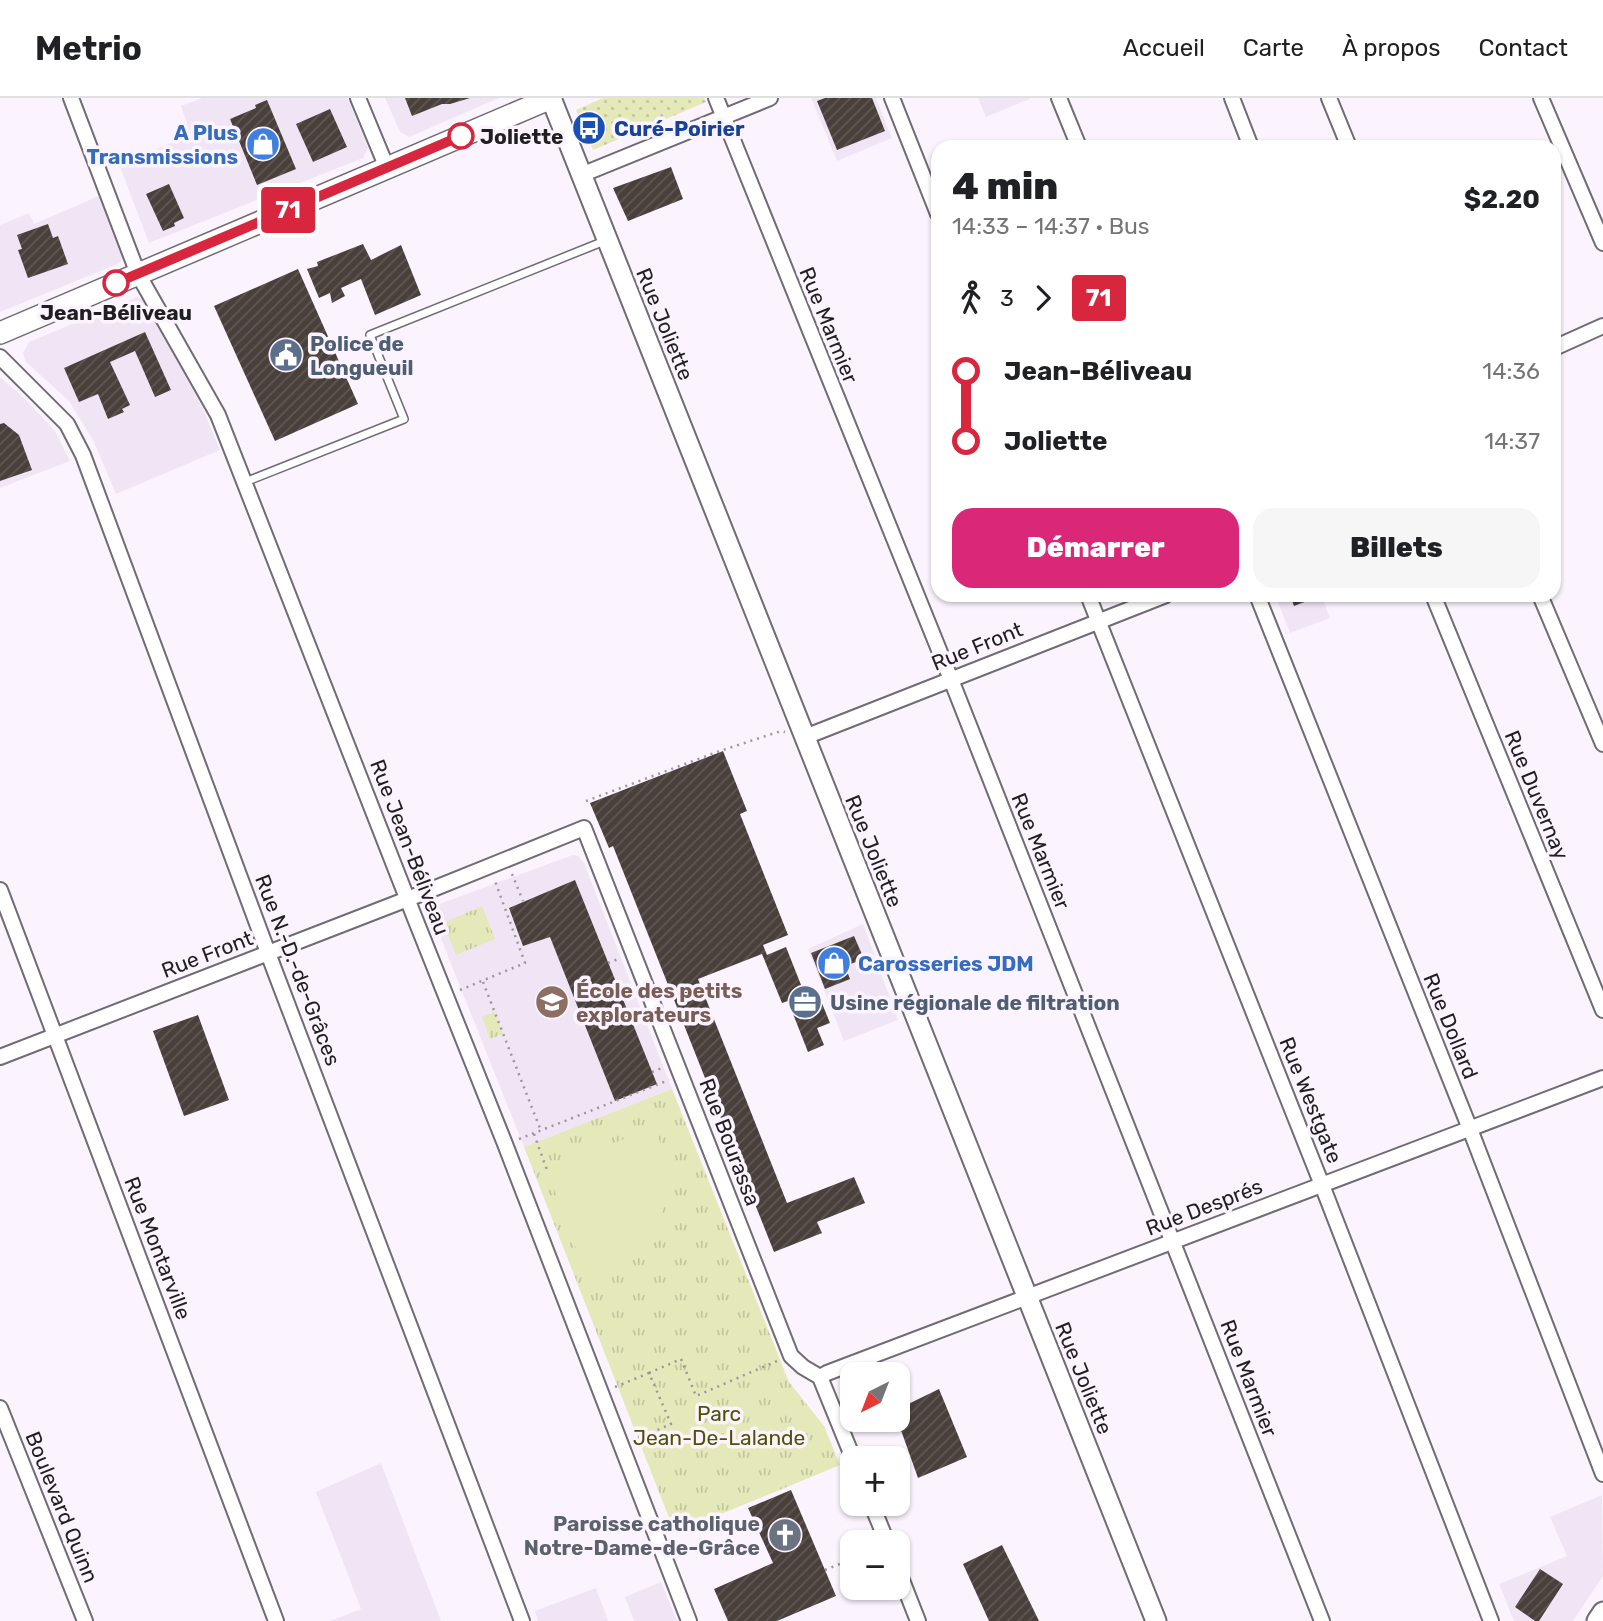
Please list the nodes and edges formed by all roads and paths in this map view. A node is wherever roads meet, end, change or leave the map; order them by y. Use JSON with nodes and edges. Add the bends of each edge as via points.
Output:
{"nodes":[{"id":1,"x":71,"y":98,"type":"edge"},
{"id":2,"x":358,"y":98,"type":"edge"},
{"id":3,"x":551,"y":98,"type":"edge"},
{"id":4,"x":716,"y":98,"type":"edge"},
{"id":5,"x":770,"y":98,"type":"edge"},
{"id":6,"x":892,"y":98,"type":"edge"},
{"id":7,"x":1059,"y":98,"type":"edge"},
{"id":8,"x":1232,"y":98,"type":"edge"},
{"id":9,"x":1329,"y":98,"type":"edge"},
{"id":10,"x":1541,"y":98,"type":"edge"},
{"id":11,"x":723,"y":117,"type":"junction"},
{"id":12,"x":1076,"y":140,"type":"edge"},
{"id":13,"x":1248,"y":140,"type":"edge"},
{"id":14,"x":1346,"y":140,"type":"edge"},
{"id":15,"x":1559,"y":140,"type":"edge"},
{"id":16,"x":1561,"y":145,"type":"edge"},
{"id":17,"x":387,"y":168,"type":"junction"},
{"id":18,"x":582,"y":175,"type":"junction"},
{"id":19,"x":931,"y":196,"type":"edge"},
{"id":20,"x":607,"y":240,"type":"junction"},
{"id":21,"x":1603,"y":243,"type":"edge"},
{"id":22,"x":138,"y":274,"type":"junction"},
{"id":23,"x":1603,"y":326,"type":"edge"},
{"id":24,"x":0,"y":333,"type":"edge"},
{"id":25,"x":1561,"y":345,"type":"edge"},
{"id":26,"x":0,"y":357,"type":"edge"},
{"id":27,"x":245,"y":482,"type":"junction"},
{"id":28,"x":1091,"y":602,"type":"edge"},
{"id":29,"x":1148,"y":602,"type":"edge"},
{"id":30,"x":1260,"y":602,"type":"edge"},
{"id":31,"x":1436,"y":602,"type":"edge"},
{"id":32,"x":1543,"y":602,"type":"edge"},
{"id":33,"x":1098,"y":621,"type":"junction"},
{"id":34,"x":951,"y":679,"type":"junction"},
{"id":35,"x":805,"y":737,"type":"junction"},
{"id":36,"x":1603,"y":744,"type":"edge"},
{"id":37,"x":586,"y":801,"type":"dead end"},
{"id":38,"x":584,"y":828,"type":"joint"},
{"id":39,"x":512,"y":874,"type":"dead end"},
{"id":40,"x":495,"y":881,"type":"dead end"},
{"id":41,"x":0,"y":890,"type":"edge"},
{"id":42,"x":407,"y":899,"type":"junction"},
{"id":43,"x":523,"y":901,"type":"dead end"},
{"id":44,"x":268,"y":953,"type":"junction"},
{"id":45,"x":621,"y":958,"type":"dead end"},
{"id":46,"x":608,"y":963,"type":"dead end"},
{"id":47,"x":482,"y":982,"type":"junction"},
{"id":48,"x":460,"y":990,"type":"dead end"},
{"id":49,"x":1603,"y":1010,"type":"edge"},
{"id":50,"x":55,"y":1036,"type":"junction"},
{"id":51,"x":0,"y":1057,"type":"edge"},
{"id":52,"x":664,"y":1067,"type":"dead end"},
{"id":53,"x":652,"y":1072,"type":"dead end"},
{"id":54,"x":1603,"y":1078,"type":"edge"},
{"id":55,"x":669,"y":1080,"type":"dead end"},
{"id":56,"x":1470,"y":1129,"type":"junction"},
{"id":57,"x":541,"y":1131,"type":"junction"},
{"id":58,"x":534,"y":1133,"type":"junction"},
{"id":59,"x":518,"y":1140,"type":"dead end"},
{"id":60,"x":547,"y":1170,"type":"dead end"},
{"id":61,"x":1322,"y":1185,"type":"junction"},
{"id":62,"x":1173,"y":1242,"type":"junction"},
{"id":63,"x":1027,"y":1297,"type":"junction"},
{"id":64,"x":780,"y":1360,"type":"dead end"},
{"id":65,"x":649,"y":1373,"type":"junction"},
{"id":66,"x":820,"y":1377,"type":"junction"},
{"id":67,"x":614,"y":1387,"type":"dead end"},
{"id":68,"x":0,"y":1408,"type":"edge"},
{"id":69,"x":635,"y":1440,"type":"dead end"},
{"id":70,"x":848,"y":1446,"type":"edge"},
{"id":71,"x":1603,"y":1474,"type":"edge"},
{"id":72,"x":840,"y":1564,"type":"edge"},
{"id":73,"x":825,"y":1570,"type":"dead end"},
{"id":74,"x":910,"y":1600,"type":"edge"},
{"id":75,"x":1603,"y":1612,"type":"edge"},
{"id":76,"x":85,"y":1621,"type":"edge"},
{"id":77,"x":276,"y":1621,"type":"edge"},
{"id":78,"x":522,"y":1621,"type":"edge"},
{"id":79,"x":689,"y":1621,"type":"edge"},
{"id":80,"x":918,"y":1621,"type":"edge"},
{"id":81,"x":1156,"y":1621,"type":"edge"},
{"id":82,"x":1322,"y":1621,"type":"edge"},
{"id":83,"x":1491,"y":1621,"type":"edge"},
{"id":84,"x":1597,"y":1621,"type":"edge"}],
"edges":[{"from":1,"to":22,"type":"street","name":"Rue Jean-Béliveau"},
{"from":2,"to":17,"type":"street"},
{"from":3,"to":17,"type":"main road"},
{"from":3,"to":18,"type":"street","name":"Rue Joliette"},
{"from":4,"to":11,"type":"street","name":"Rue Marmier"},
{"from":5,"to":11,"type":"street"},
{"from":6,"to":19,"type":"street"},
{"from":7,"to":12,"type":"street"},
{"from":8,"to":13,"type":"street"},
{"from":9,"to":14,"type":"street"},
{"from":10,"to":15,"type":"street"},
{"from":11,"to":18,"type":"street"},
{"from":11,"to":34,"type":"street","name":"Rue Marmier"},
{"from":16,"to":21,"type":"street"},
{"from":17,"to":22,"type":"main road"},
{"from":18,"to":20,"type":"street","name":"Rue Joliette"},
{"from":20,"to":27,"type":"lane","via":[[370,335],[404,419]]},
{"from":20,"to":35,"type":"street","name":"Rue Joliette"},
{"from":22,"to":24,"type":"main road"},
{"from":22,"to":27,"type":"street","name":"Rue Jean-Béliveau","via":[[218,415]]},
{"from":23,"to":25,"type":"street"},
{"from":26,"to":44,"type":"street","name":"Rue N.-D.-de-Grâces","via":[[67,424],[83,455]]},
{"from":27,"to":42,"type":"street","name":"Rue Jean-Béliveau"},
{"from":28,"to":33,"type":"street","name":"Rue Westgate"},
{"from":29,"to":33,"type":"street","name":"Rue Front"},
{"from":30,"to":56,"type":"street","name":"Rue Dollard"},
{"from":31,"to":49,"type":"street","name":"Rue Duvernay"},
{"from":32,"to":36,"type":"street"},
{"from":33,"to":34,"type":"street","name":"Rue Front"},
{"from":33,"to":61,"type":"street","name":"Rue Westgate"},
{"from":34,"to":35,"type":"street","name":"Rue Front"},
{"from":34,"to":62,"type":"street","name":"Rue Marmier"},
{"from":35,"to":37,"type":"path","via":[[781,732]]},
{"from":35,"to":63,"type":"street","name":"Rue Joliette"},
{"from":38,"to":42,"type":"street","name":"Rue Front"},
{"from":38,"to":66,"type":"street","name":"Rue Bourassa","via":[[791,1356]]},
{"from":39,"to":43,"type":"path"},
{"from":40,"to":47,"type":"path","via":[[525,963]]},
{"from":41,"to":50,"type":"street","name":"Rue Montarville"},
{"from":42,"to":44,"type":"street","name":"Rue Front"},
{"from":42,"to":79,"type":"street","name":"Rue Jean-Béliveau"},
{"from":44,"to":50,"type":"street","name":"Rue Front"},
{"from":44,"to":78,"type":"street","name":"Rue N.-D.-de-Grâces"},
{"from":45,"to":46,"type":"path"},
{"from":47,"to":48,"type":"path"},
{"from":47,"to":57,"type":"path"},
{"from":50,"to":51,"type":"street","name":"Rue Front"},
{"from":50,"to":77,"type":"street","name":"Rue Montarville"},
{"from":52,"to":53,"type":"path"},
{"from":54,"to":56,"type":"street","name":"Rue Després"},
{"from":55,"to":57,"type":"path"},
{"from":56,"to":61,"type":"street","name":"Rue Després"},
{"from":56,"to":71,"type":"street","name":"Rue Dollard"},
{"from":57,"to":58,"type":"path"},
{"from":58,"to":59,"type":"path"},
{"from":58,"to":60,"type":"path"},
{"from":61,"to":62,"type":"street","name":"Rue Després"},
{"from":61,"to":83,"type":"street","name":"Rue Westgate"},
{"from":62,"to":63,"type":"street","name":"Rue Després"},
{"from":62,"to":82,"type":"street","name":"Rue Marmier"},
{"from":63,"to":66,"type":"street","name":"Rue Després"},
{"from":63,"to":81,"type":"street","name":"Rue Joliette"},
{"from":64,"to":65,"type":"path","via":[[696,1396],[681,1359]]},
{"from":65,"to":67,"type":"path"},
{"from":65,"to":69,"type":"path","via":[[671,1424]]},
{"from":66,"to":70,"type":"street"},
{"from":68,"to":76,"type":"street","name":"Boulevard Quinn"},
{"from":72,"to":73,"type":"path"},
{"from":74,"to":80,"type":"street"},
{"from":75,"to":84,"type":"street"}]}
